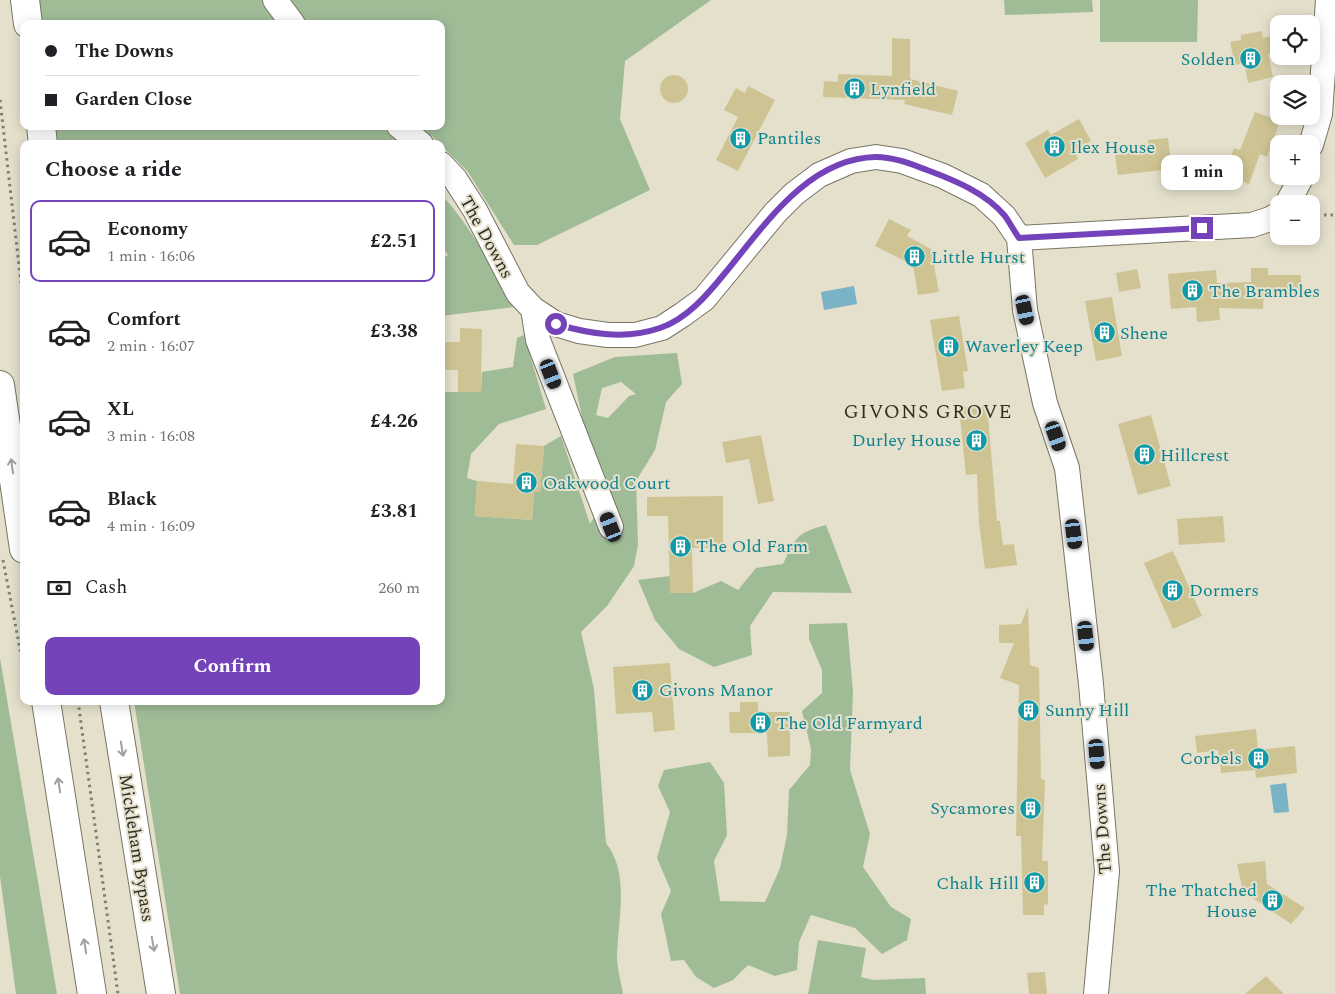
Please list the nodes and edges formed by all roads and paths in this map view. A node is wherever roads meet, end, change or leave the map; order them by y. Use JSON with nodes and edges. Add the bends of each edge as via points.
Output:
{"nodes":[{"id":1,"x":25,"y":0,"type":"edge"},
{"id":2,"x":275,"y":0,"type":"edge"},
{"id":3,"x":1328,"y":0,"type":"edge"},
{"id":4,"x":28,"y":20,"type":"edge"},
{"id":5,"x":290,"y":20,"type":"edge"},
{"id":6,"x":0,"y":100,"type":"edge"},
{"id":7,"x":404,"y":130,"type":"edge"},
{"id":8,"x":1314,"y":135,"type":"edge"},
{"id":9,"x":416,"y":140,"type":"edge"},
{"id":10,"x":445,"y":168,"type":"edge"},
{"id":11,"x":1320,"y":215,"type":"edge"},
{"id":12,"x":1335,"y":215,"type":"edge"},
{"id":13,"x":1270,"y":219,"type":"edge"},
{"id":14,"x":1019,"y":238,"type":"junction"},
{"id":15,"x":20,"y":274,"type":"edge"},
{"id":16,"x":533,"y":309,"type":"junction"},
{"id":17,"x":0,"y":385,"type":"edge"},
{"id":18,"x":611,"y":527,"type":"dead end"},
{"id":19,"x":13,"y":550,"type":"edge"},
{"id":20,"x":20,"y":626,"type":"edge"},
{"id":21,"x":47,"y":705,"type":"edge"},
{"id":22,"x":79,"y":705,"type":"edge"},
{"id":23,"x":115,"y":705,"type":"edge"},
{"id":24,"x":92,"y":994,"type":"edge"},
{"id":25,"x":118,"y":994,"type":"edge"},
{"id":26,"x":161,"y":994,"type":"edge"},
{"id":27,"x":1096,"y":994,"type":"edge"}],
"edges":[{"from":1,"to":4,"type":"highway"},
{"from":2,"to":5,"type":"street"},
{"from":3,"to":8,"type":"street","via":[[1320,114]]},
{"from":6,"to":15,"type":"path"},
{"from":7,"to":9,"type":"street"},
{"from":10,"to":16,"type":"street","name":"The Downs","via":[[475,210],[518,293]]},
{"from":11,"to":12,"type":"path"},
{"from":13,"to":14,"type":"street","via":[[1252,225]]},
{"from":14,"to":16,"type":"street","name":"The Downs","via":[[1004,216],[981,195],[910,164],[876,157],[851,161],[819,175],[794,194],[774,213],[704,299],[662,328],[635,335],[579,331],[556,324]]},
{"from":14,"to":27,"type":"street","name":"The Downs","via":[[1025,310],[1045,403],[1066,468],[1091,684],[1107,871]]},
{"from":16,"to":18,"type":"street","via":[[538,340]]},
{"from":19,"to":17,"type":"highway","one_way":true},
{"from":19,"to":20,"type":"path"},
{"from":24,"to":21,"type":"highway","one_way":true},
{"from":22,"to":25,"type":"path"},
{"from":23,"to":26,"type":"highway","name":"Mickleham Bypass","one_way":true}]}
